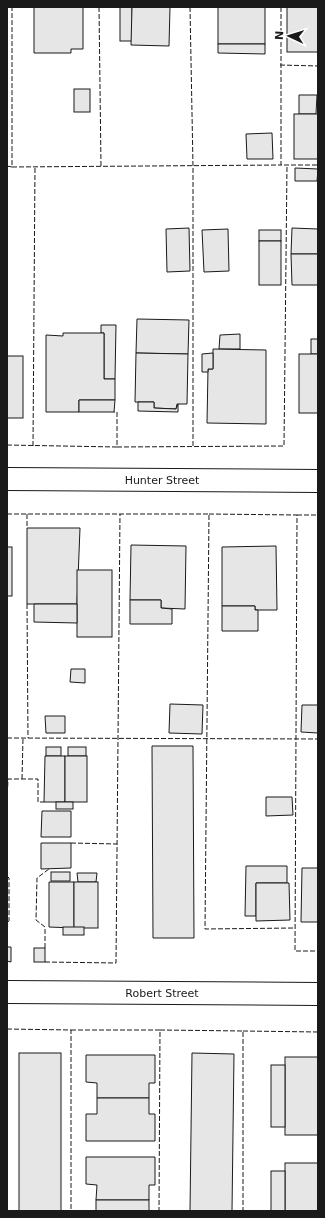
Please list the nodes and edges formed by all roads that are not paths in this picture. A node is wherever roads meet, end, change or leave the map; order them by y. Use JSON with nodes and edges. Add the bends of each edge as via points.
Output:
{"nodes":[{"id":1,"x":7,"y":479,"type":"edge"},
{"id":2,"x":318,"y":481,"type":"edge"},
{"id":3,"x":7,"y":992,"type":"edge"},
{"id":4,"x":318,"y":994,"type":"edge"}],
"edges":[{"from":1,"to":2,"type":"street","name":"Hunter Street"},
{"from":3,"to":4,"type":"street","name":"Robert Street"}]}
